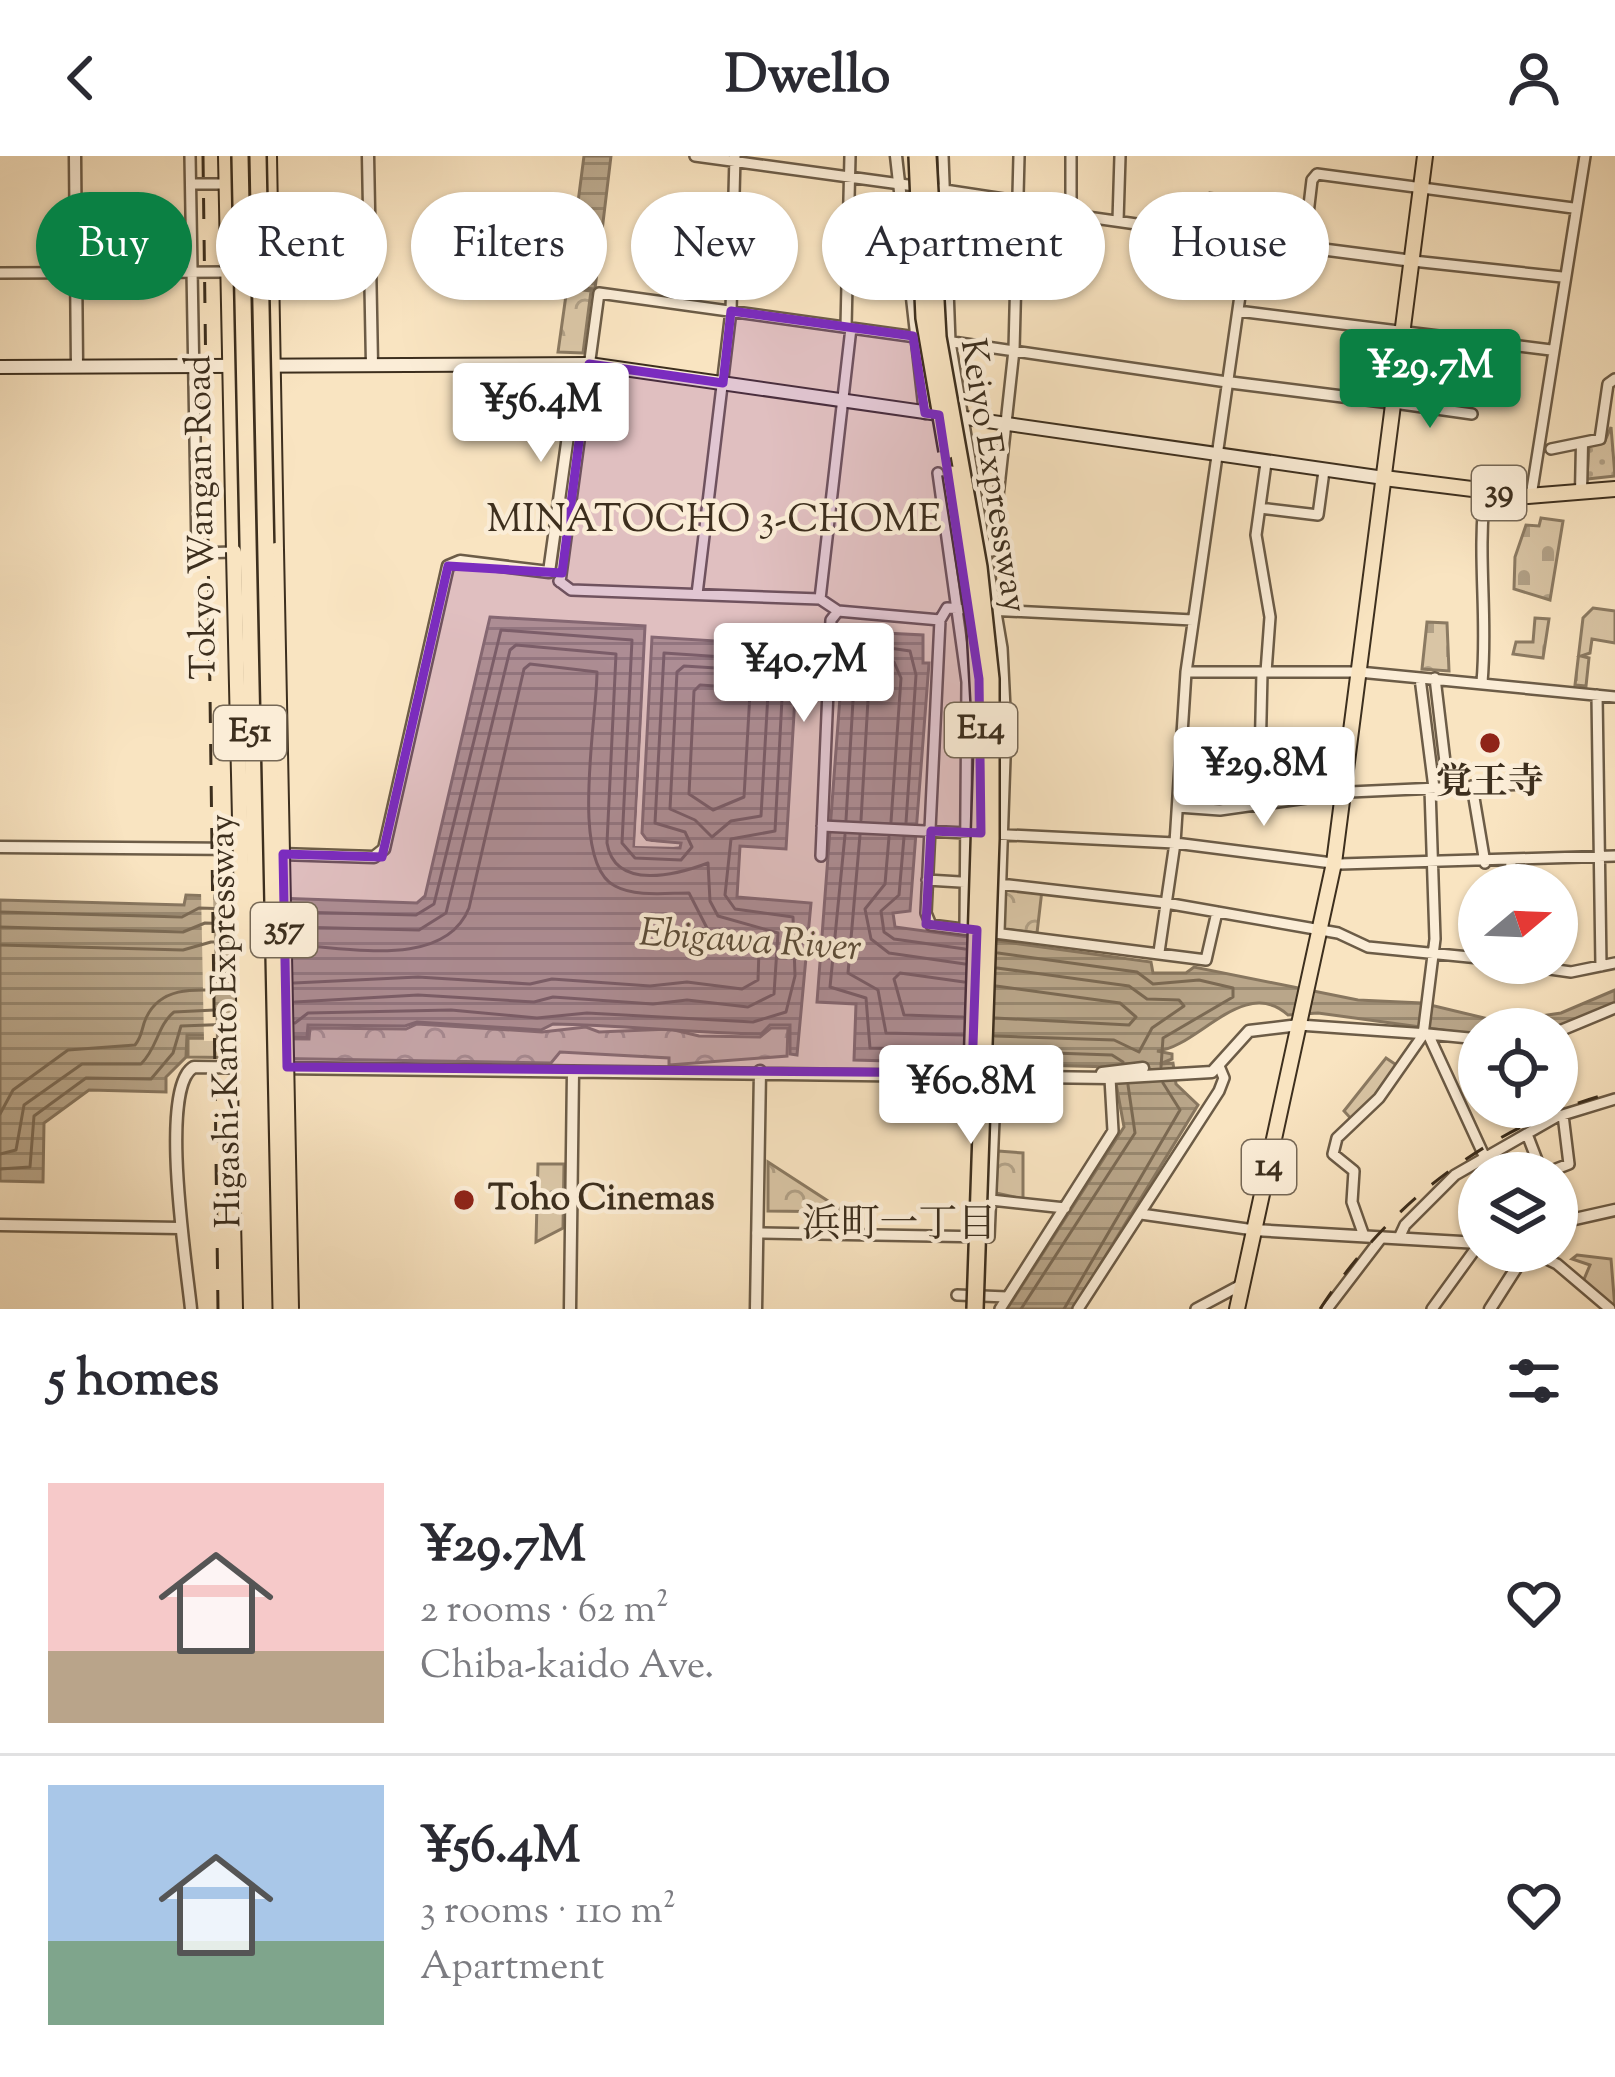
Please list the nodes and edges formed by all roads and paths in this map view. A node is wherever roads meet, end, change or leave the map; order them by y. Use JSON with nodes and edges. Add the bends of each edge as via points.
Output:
{"nodes":[{"id":1,"x":75,"y":156,"type":"edge"},
{"id":2,"x":190,"y":156,"type":"edge"},
{"id":3,"x":226,"y":156,"type":"edge"},
{"id":4,"x":240,"y":156,"type":"edge"},
{"id":5,"x":258,"y":156,"type":"edge"},
{"id":6,"x":269,"y":156,"type":"edge"},
{"id":7,"x":368,"y":156,"type":"edge"},
{"id":8,"x":695,"y":156,"type":"edge"},
{"id":9,"x":850,"y":156,"type":"edge"},
{"id":10,"x":896,"y":156,"type":"edge"},
{"id":11,"x":917,"y":156,"type":"edge"},
{"id":12,"x":928,"y":156,"type":"edge"},
{"id":13,"x":943,"y":156,"type":"edge"},
{"id":14,"x":1019,"y":156,"type":"edge"},
{"id":15,"x":1071,"y":156,"type":"edge"},
{"id":16,"x":1120,"y":156,"type":"edge"},
{"id":17,"x":1341,"y":156,"type":"edge"},
{"id":18,"x":1425,"y":156,"type":"edge"},
{"id":19,"x":1585,"y":156,"type":"edge"},
{"id":20,"x":735,"y":159,"type":"edge"},
{"id":21,"x":1339,"y":174,"type":"junction"},
{"id":22,"x":850,"y":177,"type":"junction"},
{"id":23,"x":897,"y":183,"type":"junction"},
{"id":24,"x":191,"y":184,"type":"junction"},
{"id":25,"x":227,"y":184,"type":"junction"},
{"id":26,"x":1422,"y":186,"type":"junction"},
{"id":27,"x":943,"y":190,"type":"junction"},
{"id":28,"x":75,"y":192,"type":"edge"},
{"id":29,"x":227,"y":192,"type":"edge"},
{"id":30,"x":957,"y":192,"type":"edge"},
{"id":31,"x":1018,"y":192,"type":"edge"},
{"id":32,"x":1071,"y":192,"type":"edge"},
{"id":33,"x":1311,"y":192,"type":"edge"},
{"id":34,"x":1573,"y":208,"type":"junction"},
{"id":35,"x":1105,"y":219,"type":"edge"},
{"id":36,"x":1118,"y":221,"type":"junction"},
{"id":37,"x":1129,"y":223,"type":"edge"},
{"id":38,"x":1329,"y":251,"type":"edge"},
{"id":39,"x":1413,"y":262,"type":"junction"},
{"id":40,"x":193,"y":272,"type":"junction"},
{"id":41,"x":216,"y":272,"type":"edge"},
{"id":42,"x":0,"y":273,"type":"edge"},
{"id":43,"x":36,"y":273,"type":"edge"},
{"id":44,"x":1562,"y":278,"type":"junction"},
{"id":45,"x":76,"y":300,"type":"edge"},
{"id":46,"x":229,"y":300,"type":"edge"},
{"id":47,"x":1015,"y":300,"type":"edge"},
{"id":48,"x":1238,"y":300,"type":"edge"},
{"id":49,"x":731,"y":311,"type":"junction"},
{"id":50,"x":1238,"y":311,"type":"junction"},
{"id":51,"x":849,"y":327,"type":"junction"},
{"id":52,"x":1403,"y":332,"type":"junction"},
{"id":53,"x":914,"y":336,"type":"junction"},
{"id":54,"x":950,"y":342,"type":"junction"},
{"id":55,"x":1014,"y":350,"type":"junction"},
{"id":56,"x":1551,"y":350,"type":"junction"},
{"id":57,"x":372,"y":364,"type":"junction"},
{"id":58,"x":584,"y":364,"type":"junction"},
{"id":59,"x":76,"y":366,"type":"junction"},
{"id":60,"x":194,"y":366,"type":"junction"},
{"id":61,"x":230,"y":366,"type":"junction"},
{"id":62,"x":0,"y":367,"type":"edge"},
{"id":63,"x":273,"y":367,"type":"junction"},
{"id":64,"x":1615,"y":379,"type":"edge"},
{"id":65,"x":1227,"y":382,"type":"junction"},
{"id":66,"x":723,"y":383,"type":"junction"},
{"id":67,"x":843,"y":401,"type":"junction"},
{"id":68,"x":1394,"y":403,"type":"junction"},
{"id":69,"x":925,"y":413,"type":"junction"},
{"id":70,"x":1472,"y":414,"type":"dead end"},
{"id":71,"x":961,"y":418,"type":"junction"},
{"id":72,"x":1006,"y":424,"type":"junction"},
{"id":73,"x":1582,"y":444,"type":"junction"},
{"id":74,"x":1551,"y":448,"type":"dead end"},
{"id":75,"x":1218,"y":457,"type":"junction"},
{"id":76,"x":1266,"y":463,"type":"junction"},
{"id":77,"x":1324,"y":471,"type":"junction"},
{"id":78,"x":938,"y":473,"type":"dead end"},
{"id":79,"x":1384,"y":478,"type":"junction"},
{"id":80,"x":1615,"y":489,"type":"edge"},
{"id":81,"x":1485,"y":492,"type":"junction"},
{"id":82,"x":1581,"y":492,"type":"junction"},
{"id":83,"x":1531,"y":496,"type":"junction"},
{"id":84,"x":1260,"y":508,"type":"junction"},
{"id":85,"x":234,"y":553,"type":"junction"},
{"id":86,"x":991,"y":562,"type":"junction"},
{"id":87,"x":549,"y":572,"type":"junction"},
{"id":88,"x":560,"y":582,"type":"junction"},
{"id":89,"x":698,"y":594,"type":"junction"},
{"id":90,"x":820,"y":599,"type":"junction"},
{"id":91,"x":961,"y":609,"type":"junction"},
{"id":92,"x":838,"y":611,"type":"junction"},
{"id":93,"x":998,"y":611,"type":"junction"},
{"id":94,"x":940,"y":620,"type":"junction"},
{"id":95,"x":1192,"y":620,"type":"junction"},
{"id":96,"x":1186,"y":672,"type":"junction"},
{"id":97,"x":1264,"y":672,"type":"junction"},
{"id":98,"x":1359,"y":672,"type":"junction"},
{"id":99,"x":1420,"y":678,"type":"junction"},
{"id":100,"x":1435,"y":678,"type":"junction"},
{"id":101,"x":1482,"y":682,"type":"junction"},
{"id":102,"x":1597,"y":695,"type":"junction"},
{"id":103,"x":1615,"y":697,"type":"edge"},
{"id":104,"x":1526,"y":784,"type":"dead end"},
{"id":105,"x":1472,"y":786,"type":"junction"},
{"id":106,"x":1448,"y":787,"type":"junction"},
{"id":107,"x":1432,"y":789,"type":"junction"},
{"id":108,"x":1347,"y":793,"type":"junction"},
{"id":109,"x":1178,"y":807,"type":"junction"},
{"id":110,"x":1259,"y":807,"type":"junction"},
{"id":111,"x":825,"y":826,"type":"junction"},
{"id":112,"x":925,"y":831,"type":"junction"},
{"id":113,"x":969,"y":833,"type":"junction"},
{"id":114,"x":1003,"y":834,"type":"junction"},
{"id":115,"x":1175,"y":843,"type":"junction"},
{"id":116,"x":0,"y":847,"type":"edge"},
{"id":117,"x":820,"y":856,"type":"dead end"},
{"id":118,"x":1615,"y":856,"type":"edge"},
{"id":119,"x":1599,"y":857,"type":"junction"},
{"id":120,"x":1334,"y":863,"type":"junction"},
{"id":121,"x":1485,"y":863,"type":"junction"},
{"id":122,"x":1511,"y":863,"type":"joint"},
{"id":123,"x":1432,"y":865,"type":"junction"},
{"id":124,"x":927,"y":880,"type":"junction"},
{"id":125,"x":968,"y":882,"type":"junction"},
{"id":126,"x":1001,"y":884,"type":"junction"},
{"id":127,"x":1166,"y":903,"type":"junction"},
{"id":128,"x":1217,"y":912,"type":"junction"},
{"id":129,"x":965,"y":928,"type":"junction"},
{"id":130,"x":1319,"y":929,"type":"junction"},
{"id":131,"x":999,"y":932,"type":"junction"},
{"id":132,"x":1159,"y":952,"type":"junction"},
{"id":133,"x":1434,"y":953,"type":"junction"},
{"id":134,"x":1458,"y":956,"type":"edge"},
{"id":135,"x":1615,"y":963,"type":"edge"},
{"id":136,"x":1601,"y":966,"type":"junction"},
{"id":137,"x":1578,"y":971,"type":"edge"},
{"id":138,"x":1615,"y":1008,"type":"edge"},
{"id":139,"x":1303,"y":1021,"type":"junction"},
{"id":140,"x":1578,"y":1023,"type":"edge"},
{"id":141,"x":1425,"y":1032,"type":"junction"},
{"id":142,"x":1458,"y":1036,"type":"edge"},
{"id":143,"x":1219,"y":1066,"type":"junction"},
{"id":144,"x":760,"y":1071,"type":"junction"},
{"id":145,"x":573,"y":1072,"type":"junction"},
{"id":146,"x":996,"y":1073,"type":"junction"},
{"id":147,"x":1112,"y":1076,"type":"junction"},
{"id":148,"x":1615,"y":1099,"type":"edge"},
{"id":149,"x":1578,"y":1110,"type":"edge"},
{"id":150,"x":1540,"y":1128,"type":"edge"},
{"id":151,"x":1527,"y":1135,"type":"junction"},
{"id":152,"x":1483,"y":1152,"type":"edge"},
{"id":153,"x":1495,"y":1152,"type":"edge"},
{"id":154,"x":1535,"y":1152,"type":"edge"},
{"id":155,"x":1458,"y":1173,"type":"edge"},
{"id":156,"x":991,"y":1200,"type":"junction"},
{"id":157,"x":1065,"y":1208,"type":"junction"},
{"id":158,"x":1615,"y":1210,"type":"edge"},
{"id":159,"x":1141,"y":1214,"type":"junction"},
{"id":160,"x":1578,"y":1218,"type":"edge"},
{"id":161,"x":0,"y":1225,"type":"edge"},
{"id":162,"x":179,"y":1228,"type":"junction"},
{"id":163,"x":1254,"y":1230,"type":"junction"},
{"id":164,"x":757,"y":1233,"type":"junction"},
{"id":165,"x":1364,"y":1236,"type":"junction"},
{"id":166,"x":1382,"y":1237,"type":"junction"},
{"id":167,"x":1400,"y":1238,"type":"junction"},
{"id":168,"x":1458,"y":1242,"type":"edge"},
{"id":169,"x":1458,"y":1272,"type":"edge"},
{"id":170,"x":1514,"y":1272,"type":"edge"},
{"id":171,"x":1566,"y":1272,"type":"edge"},
{"id":172,"x":1241,"y":1286,"type":"junction"},
{"id":173,"x":1007,"y":1297,"type":"junction"},
{"id":174,"x":961,"y":1302,"type":"edge"},
{"id":175,"x":191,"y":1309,"type":"edge"},
{"id":176,"x":250,"y":1309,"type":"edge"},
{"id":177,"x":263,"y":1309,"type":"edge"},
{"id":178,"x":281,"y":1309,"type":"edge"},
{"id":179,"x":292,"y":1309,"type":"edge"},
{"id":180,"x":570,"y":1309,"type":"edge"},
{"id":181,"x":756,"y":1309,"type":"edge"},
{"id":182,"x":974,"y":1309,"type":"edge"},
{"id":183,"x":1000,"y":1309,"type":"edge"},
{"id":184,"x":1078,"y":1309,"type":"edge"},
{"id":185,"x":1196,"y":1309,"type":"edge"},
{"id":186,"x":1237,"y":1309,"type":"edge"},
{"id":187,"x":1327,"y":1309,"type":"edge"},
{"id":188,"x":1432,"y":1309,"type":"edge"},
{"id":189,"x":1490,"y":1309,"type":"edge"},
{"id":190,"x":1610,"y":1309,"type":"edge"}],
"edges":[{"from":1,"to":28,"type":"street"},
{"from":2,"to":24,"type":"street"},
{"from":3,"to":25,"type":"main road","name":"Tokyo Wangan Road","number":"357"},
{"from":4,"to":177,"type":"highway","name":"Higashi-Kanto Expressway","number":"E51","bridge":true},
{"from":5,"to":178,"type":"highway","name":"Higashi-Kanto Expressway","number":"E51","bridge":true},
{"from":6,"to":63,"type":"main road","name":"Tokyo Wangan Road","number":"357"},
{"from":7,"to":57,"type":"street"},
{"from":8,"to":20,"type":"street"},
{"from":9,"to":22,"type":"street"},
{"from":10,"to":23,"type":"street"},
{"from":11,"to":174,"type":"highway","name":"Keiyo Expressway","number":"E14","bridge":true,"via":[[929,365],[979,679],[981,821]]},
{"from":12,"to":182,"type":"highway","name":"Keiyo Expressway","number":"E14","bridge":true,"via":[[938,337],[991,680]]},
{"from":13,"to":27,"type":"street"},
{"from":14,"to":31,"type":"street"},
{"from":15,"to":32,"type":"street"},
{"from":16,"to":36,"type":"street"},
{"from":17,"to":21,"type":"street"},
{"from":18,"to":26,"type":"main road","number":"14"},
{"from":19,"to":34,"type":"street"},
{"from":20,"to":22,"type":"street"},
{"from":20,"to":49,"type":"street"},
{"from":21,"to":26,"type":"street"},
{"from":21,"to":33,"type":"street","via":[[1313,176]]},
{"from":22,"to":23,"type":"street"},
{"from":22,"to":51,"type":"street"},
{"from":23,"to":27,"type":"street"},
{"from":23,"to":53,"type":"street"},
{"from":24,"to":25,"type":"street"},
{"from":24,"to":40,"type":"street"},
{"from":25,"to":29,"type":"main road","name":"Tokyo Wangan Road","number":"357"},
{"from":26,"to":34,"type":"street"},
{"from":26,"to":39,"type":"main road","number":"14"},
{"from":27,"to":30,"type":"street"},
{"from":27,"to":54,"type":"street"},
{"from":34,"to":44,"type":"street"},
{"from":35,"to":36,"type":"street"},
{"from":36,"to":37,"type":"street"},
{"from":38,"to":39,"type":"street"},
{"from":39,"to":44,"type":"street"},
{"from":39,"to":52,"type":"main road","number":"14"},
{"from":40,"to":41,"type":"street"},
{"from":40,"to":60,"type":"street"},
{"from":42,"to":43,"type":"street"},
{"from":44,"to":56,"type":"street"},
{"from":45,"to":59,"type":"street"},
{"from":46,"to":61,"type":"main road","name":"Tokyo Wangan Road","number":"357"},
{"from":47,"to":55,"type":"street"},
{"from":48,"to":50,"type":"street"},
{"from":49,"to":51,"type":"street"},
{"from":49,"to":58,"type":"street","via":[[599,293]]},
{"from":49,"to":66,"type":"street"},
{"from":50,"to":52,"type":"street"},
{"from":50,"to":65,"type":"street"},
{"from":51,"to":53,"type":"street"},
{"from":51,"to":67,"type":"street"},
{"from":52,"to":56,"type":"street"},
{"from":52,"to":68,"type":"main road","number":"14"},
{"from":53,"to":54,"type":"street"},
{"from":53,"to":69,"type":"street"},
{"from":54,"to":55,"type":"street"},
{"from":54,"to":71,"type":"street"},
{"from":55,"to":65,"type":"street"},
{"from":55,"to":72,"type":"street"},
{"from":56,"to":83,"type":"street"},
{"from":57,"to":58,"type":"main road"},
{"from":57,"to":63,"type":"main road"},
{"from":58,"to":66,"type":"main road"},
{"from":58,"to":87,"type":"street"},
{"from":58,"to":88,"type":"street"},
{"from":59,"to":60,"type":"main road"},
{"from":59,"to":62,"type":"main road"},
{"from":60,"to":61,"type":"main road"},
{"from":60,"to":85,"type":"street","via":[[197,553]]},
{"from":61,"to":63,"type":"main road"},
{"from":61,"to":85,"type":"main road","name":"Tokyo Wangan Road","number":"357"},
{"from":63,"to":179,"type":"main road","name":"Tokyo Wangan Road","number":"357","bridge":true},
{"from":64,"to":73,"type":"street","via":[[1600,439]]},
{"from":65,"to":68,"type":"street"},
{"from":65,"to":75,"type":"street"},
{"from":66,"to":67,"type":"main road"},
{"from":66,"to":89,"type":"street"},
{"from":67,"to":69,"type":"main road"},
{"from":67,"to":90,"type":"street"},
{"from":68,"to":70,"type":"street"},
{"from":68,"to":79,"type":"main road","number":"14"},
{"from":69,"to":71,"type":"main road"},
{"from":71,"to":72,"type":"main road"},
{"from":71,"to":86,"type":"street"},
{"from":72,"to":75,"type":"main road"},
{"from":72,"to":86,"type":"street"},
{"from":73,"to":74,"type":"street"},
{"from":73,"to":82,"type":"street"},
{"from":75,"to":76,"type":"main road"},
{"from":75,"to":95,"type":"street"},
{"from":76,"to":77,"type":"main road"},
{"from":76,"to":84,"type":"street"},
{"from":77,"to":79,"type":"main road"},
{"from":77,"to":84,"type":"street","via":[[1318,515]]},
{"from":78,"to":91,"type":"street"},
{"from":79,"to":81,"type":"main road","number":"39"},
{"from":79,"to":98,"type":"main road","number":"14"},
{"from":80,"to":82,"type":"main road","number":"39"},
{"from":81,"to":83,"type":"main road","number":"39"},
{"from":81,"to":101,"type":"street"},
{"from":82,"to":83,"type":"main road","number":"39"},
{"from":84,"to":97,"type":"street","via":[[1256,535],[1270,617]]},
{"from":85,"to":176,"type":"main road","name":"Tokyo Wangan Road","number":"357","bridge":true},
{"from":86,"to":93,"type":"street"},
{"from":87,"to":88,"type":"street"},
{"from":87,"to":116,"type":"street","via":[[448,566],[378,855]]},
{"from":88,"to":89,"type":"street","via":[[571,590]]},
{"from":89,"to":90,"type":"street"},
{"from":90,"to":92,"type":"street"},
{"from":91,"to":93,"type":"street"},
{"from":91,"to":94,"type":"street","via":[[947,608]]},
{"from":91,"to":113,"type":"street"},
{"from":92,"to":94,"type":"street"},
{"from":92,"to":111,"type":"street","via":[[831,620]]},
{"from":93,"to":95,"type":"street"},
{"from":93,"to":114,"type":"street"},
{"from":94,"to":112,"type":"street"},
{"from":95,"to":96,"type":"street"},
{"from":96,"to":97,"type":"street"},
{"from":96,"to":109,"type":"street"},
{"from":97,"to":98,"type":"street"},
{"from":97,"to":110,"type":"street"},
{"from":98,"to":99,"type":"street"},
{"from":98,"to":108,"type":"main road","number":"14"},
{"from":99,"to":100,"type":"street"},
{"from":99,"to":107,"type":"street"},
{"from":100,"to":101,"type":"street"},
{"from":100,"to":106,"type":"street"},
{"from":101,"to":102,"type":"street"},
{"from":102,"to":103,"type":"street"},
{"from":102,"to":119,"type":"street"},
{"from":104,"to":105,"type":"street"},
{"from":105,"to":106,"type":"street"},
{"from":105,"to":121,"type":"street"},
{"from":106,"to":107,"type":"street"},
{"from":107,"to":108,"type":"street"},
{"from":107,"to":123,"type":"street"},
{"from":108,"to":110,"type":"street"},
{"from":108,"to":120,"type":"main road","number":"14"},
{"from":109,"to":110,"type":"street"},
{"from":109,"to":115,"type":"street"},
{"from":111,"to":112,"type":"street"},
{"from":111,"to":117,"type":"street"},
{"from":112,"to":113,"type":"street"},
{"from":112,"to":124,"type":"street"},
{"from":113,"to":114,"type":"street"},
{"from":113,"to":125,"type":"street"},
{"from":114,"to":115,"type":"street"},
{"from":114,"to":126,"type":"street"},
{"from":115,"to":120,"type":"street"},
{"from":115,"to":127,"type":"street"},
{"from":118,"to":119,"type":"street"},
{"from":119,"to":122,"type":"street"},
{"from":119,"to":136,"type":"street"},
{"from":120,"to":123,"type":"street"},
{"from":120,"to":130,"type":"main road","number":"14"},
{"from":121,"to":122,"type":"street"},
{"from":121,"to":123,"type":"street"},
{"from":123,"to":133,"type":"street"},
{"from":124,"to":125,"type":"street"},
{"from":124,"to":129,"type":"street","via":[[931,925]]},
{"from":125,"to":126,"type":"street"},
{"from":125,"to":129,"type":"street"},
{"from":126,"to":127,"type":"street"},
{"from":126,"to":131,"type":"street"},
{"from":127,"to":128,"type":"street"},
{"from":127,"to":132,"type":"street"},
{"from":128,"to":130,"type":"street"},
{"from":128,"to":132,"type":"street","via":[[1206,960]]},
{"from":129,"to":131,"type":"street"},
{"from":130,"to":133,"type":"street","via":[[1368,947]]},
{"from":130,"to":139,"type":"main road","number":"14"},
{"from":131,"to":132,"type":"street"},
{"from":133,"to":134,"type":"street"},
{"from":133,"to":141,"type":"street"},
{"from":135,"to":136,"type":"street"},
{"from":136,"to":137,"type":"street"},
{"from":138,"to":140,"type":"street"},
{"from":139,"to":141,"type":"street"},
{"from":139,"to":143,"type":"street","via":[[1255,1028]]},
{"from":139,"to":163,"type":"main road","number":"14"},
{"from":141,"to":142,"type":"street"},
{"from":141,"to":152,"type":"street"},
{"from":141,"to":165,"type":"street","via":[[1379,1098],[1337,1138],[1333,1154],[1354,1171],[1352,1202]]},
{"from":143,"to":147,"type":"street","via":[[1204,1074]]},
{"from":143,"to":159,"type":"street","via":[[1219,1090]]},
{"from":144,"to":145,"type":"street"},
{"from":144,"to":146,"type":"street"},
{"from":144,"to":164,"type":"street"},
{"from":145,"to":162,"type":"street","via":[[194,1066],[180,1083]]},
{"from":145,"to":180,"type":"street"},
{"from":146,"to":147,"type":"street"},
{"from":146,"to":156,"type":"street"},
{"from":147,"to":157,"type":"street","via":[[1113,1131]]},
{"from":148,"to":149,"type":"street"},
{"from":150,"to":151,"type":"street"},
{"from":151,"to":153,"type":"street"},
{"from":151,"to":154,"type":"street"},
{"from":155,"to":167,"type":"street"},
{"from":156,"to":157,"type":"street"},
{"from":156,"to":164,"type":"street","via":[[989,1237]]},
{"from":157,"to":173,"type":"street"},
{"from":158,"to":160,"type":"street"},
{"from":159,"to":163,"type":"street"},
{"from":159,"to":184,"type":"street"},
{"from":161,"to":162,"type":"street"},
{"from":162,"to":175,"type":"street"},
{"from":163,"to":165,"type":"street"},
{"from":163,"to":172,"type":"main road","number":"14"},
{"from":164,"to":181,"type":"street"},
{"from":165,"to":166,"type":"street"},
{"from":166,"to":167,"type":"street"},
{"from":166,"to":187,"type":"street"},
{"from":167,"to":168,"type":"street"},
{"from":169,"to":188,"type":"street"},
{"from":170,"to":189,"type":"street"},
{"from":171,"to":190,"type":"street"},
{"from":172,"to":185,"type":"street"},
{"from":172,"to":186,"type":"main road","number":"14"},
{"from":173,"to":174,"type":"street"},
{"from":173,"to":183,"type":"street"}]}
